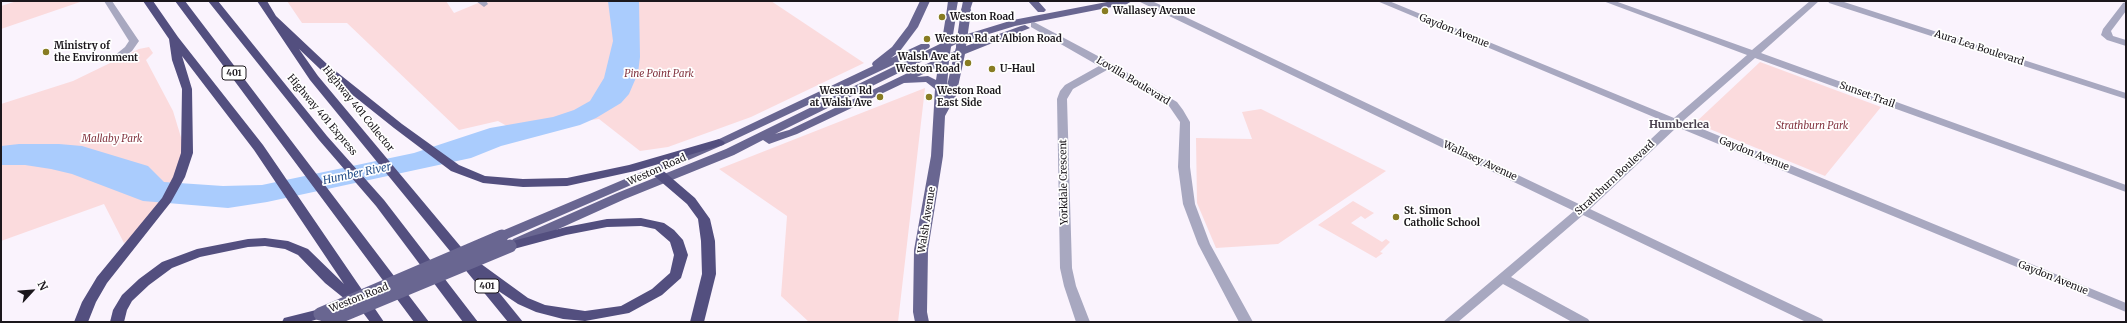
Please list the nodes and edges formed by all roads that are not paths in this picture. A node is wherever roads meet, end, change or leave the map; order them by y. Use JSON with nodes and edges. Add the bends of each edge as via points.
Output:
{"nodes":[{"id":1,"x":108,"y":1,"type":"edge"},
{"id":2,"x":148,"y":1,"type":"edge"},
{"id":3,"x":180,"y":1,"type":"edge"},
{"id":4,"x":213,"y":1,"type":"edge"},
{"id":5,"x":262,"y":1,"type":"edge"},
{"id":6,"x":925,"y":1,"type":"edge"},
{"id":7,"x":953,"y":1,"type":"edge"},
{"id":8,"x":1033,"y":1,"type":"edge"},
{"id":9,"x":1126,"y":1,"type":"edge"},
{"id":10,"x":1142,"y":1,"type":"edge"},
{"id":11,"x":1381,"y":1,"type":"edge"},
{"id":12,"x":1607,"y":1,"type":"edge"},
{"id":13,"x":1814,"y":1,"type":"edge"},
{"id":14,"x":1832,"y":1,"type":"edge"},
{"id":15,"x":2126,"y":5,"type":"edge"},
{"id":16,"x":967,"y":6,"type":"edge"},
{"id":17,"x":1082,"y":8,"type":"junction"},
{"id":18,"x":1041,"y":10,"type":"junction"},
{"id":19,"x":272,"y":18,"type":"junction"},
{"id":20,"x":1034,"y":25,"type":"junction"},
{"id":21,"x":174,"y":39,"type":"junction"},
{"id":22,"x":2126,"y":43,"type":"edge"},
{"id":23,"x":961,"y":49,"type":"junction"},
{"id":24,"x":1754,"y":54,"type":"junction"},
{"id":25,"x":118,"y":56,"type":"dead end"},
{"id":26,"x":946,"y":56,"type":"junction"},
{"id":27,"x":1108,"y":65,"type":"junction"},
{"id":28,"x":887,"y":87,"type":"junction"},
{"id":29,"x":941,"y":88,"type":"junction"},
{"id":30,"x":833,"y":90,"type":"junction"},
{"id":31,"x":2126,"y":96,"type":"edge"},
{"id":32,"x":940,"y":118,"type":"junction"},
{"id":33,"x":1676,"y":122,"type":"junction"},
{"id":34,"x":719,"y":143,"type":"junction"},
{"id":35,"x":730,"y":152,"type":"junction"},
{"id":36,"x":661,"y":174,"type":"junction"},
{"id":37,"x":2126,"y":189,"type":"edge"},
{"id":38,"x":1582,"y":210,"type":"junction"},
{"id":39,"x":506,"y":241,"type":"junction"},
{"id":40,"x":457,"y":250,"type":"junction"},
{"id":41,"x":1502,"y":278,"type":"junction"},
{"id":42,"x":2126,"y":308,"type":"edge"},
{"id":43,"x":374,"y":317,"type":"edge"},
{"id":44,"x":324,"y":318,"type":"edge"},
{"id":45,"x":81,"y":322,"type":"edge"},
{"id":46,"x":117,"y":322,"type":"edge"},
{"id":47,"x":289,"y":322,"type":"edge"},
{"id":48,"x":301,"y":322,"type":"edge"},
{"id":49,"x":422,"y":322,"type":"edge"},
{"id":50,"x":471,"y":322,"type":"edge"},
{"id":51,"x":516,"y":322,"type":"edge"},
{"id":52,"x":697,"y":322,"type":"edge"},
{"id":53,"x":922,"y":322,"type":"edge"},
{"id":54,"x":1083,"y":322,"type":"edge"},
{"id":55,"x":1246,"y":322,"type":"edge"},
{"id":56,"x":1450,"y":322,"type":"edge"},
{"id":57,"x":1583,"y":322,"type":"edge"},
{"id":58,"x":1817,"y":322,"type":"edge"}],
"edges":[{"from":1,"to":25,"type":"street","via":[[134,41],[129,49]]},
{"from":2,"to":21,"type":"highway","number":"401"},
{"from":3,"to":49,"type":"highway","number":"401"},
{"from":4,"to":50,"type":"highway","name":"Highway 401 Express","number":"401","via":[[323,138],[380,203]]},
{"from":5,"to":19,"type":"highway","name":"Highway 401 Collector","number":"401"},
{"from":6,"to":30,"type":"main road","via":[[913,27],[896,49],[875,66]]},
{"from":7,"to":26,"type":"main road","name":"Walsh Avenue","bridge":true},
{"from":8,"to":18,"type":"main road"},
{"from":9,"to":17,"type":"main road","name":"Weston Road"},
{"from":9,"to":20,"type":"main road","via":[[1108,9]]},
{"from":10,"to":38,"type":"street","name":"Wallasey Avenue"},
{"from":11,"to":33,"type":"street","name":"Gaydon Avenue"},
{"from":12,"to":24,"type":"street","name":"Sunset Trail"},
{"from":13,"to":24,"type":"street","name":"Strathburn Boulevard"},
{"from":14,"to":31,"type":"street","name":"Aura Lea Boulevard"},
{"from":15,"to":22,"type":"street","via":[[2106,31],[2106,35]]},
{"from":16,"to":23,"type":"main road","name":"Walsh Avenue","bridge":true},
{"from":17,"to":18,"type":"main road","name":"Weston Road"},
{"from":17,"to":35,"type":"main road","name":"Weston Road","via":[[1013,22],[952,42]]},
{"from":18,"to":30,"type":"main road","name":"Weston Road","via":[[986,23],[941,39]]},
{"from":19,"to":34,"type":"highway","via":[[324,67],[398,126],[455,168],[483,179],[523,183],[567,182],[631,168]]},
{"from":19,"to":40,"type":"highway","name":"Highway 401 Collector","number":"401","via":[[314,78],[356,131]]},
{"from":20,"to":23,"type":"main road"},
{"from":20,"to":27,"type":"street","name":"Lovilla Boulevard"},
{"from":21,"to":43,"type":"highway","number":"401","via":[[259,148]]},
{"from":21,"to":45,"type":"highway","via":[[177,60],[187,89],[187,153],[179,177],[167,199],[102,280]]},
{"from":23,"to":26,"type":"main road"},
{"from":23,"to":32,"type":"main road","name":"Walsh Avenue","via":[[950,96]]},
{"from":24,"to":33,"type":"street","name":"Strathburn Boulevard"},
{"from":24,"to":37,"type":"street","name":"Sunset Trail"},
{"from":26,"to":28,"type":"main road"},
{"from":26,"to":29,"type":"main road","name":"Walsh Avenue"},
{"from":27,"to":54,"type":"street","name":"Yorkdale Crescent","via":[[1069,87],[1062,99],[1066,268]]},
{"from":27,"to":55,"type":"street","name":"Lovilla Boulevard","via":[[1173,104],[1185,122],[1184,167],[1189,204],[1204,244]]},
{"from":28,"to":29,"type":"main road","via":[[928,78]]},
{"from":28,"to":35,"type":"main road","via":[[793,132]]},
{"from":29,"to":32,"type":"main road","name":"Walsh Avenue"},
{"from":30,"to":34,"type":"main road","name":"Weston Road"},
{"from":32,"to":53,"type":"main road","name":"Walsh Avenue","via":[[937,156],[921,250]]},
{"from":33,"to":38,"type":"street","name":"Strathburn Boulevard"},
{"from":33,"to":42,"type":"street","name":"Gaydon Avenue"},
{"from":34,"to":36,"type":"main road","name":"Weston Road"},
{"from":35,"to":36,"type":"main road","name":"Weston Road"},
{"from":36,"to":39,"type":"main road","name":"Weston Road"},
{"from":36,"to":52,"type":"highway","via":[[691,201],[704,219],[709,274]]},
{"from":38,"to":41,"type":"street","name":"Strathburn Boulevard"},
{"from":38,"to":58,"type":"street","name":"Wallasey Avenue"},
{"from":39,"to":40,"type":"highway","via":[[607,223],[641,222],[659,226],[669,232],[676,240],[681,255],[676,275],[657,292],[624,310],[585,316],[541,309],[523,301]]},
{"from":39,"to":44,"type":"main road","name":"Weston Road","bridge":true},
{"from":40,"to":51,"type":"highway","name":"Highway 401 Collector","number":"401"},
{"from":41,"to":56,"type":"street","name":"Strathburn Boulevard"},
{"from":41,"to":57,"type":"street"},
{"from":43,"to":46,"type":"highway","via":[[330,280],[302,252],[288,245],[259,242],[214,248],[167,265],[127,298]]},
{"from":44,"to":47,"type":"highway"},
{"from":44,"to":48,"type":"main road","name":"Weston Road"}]}
